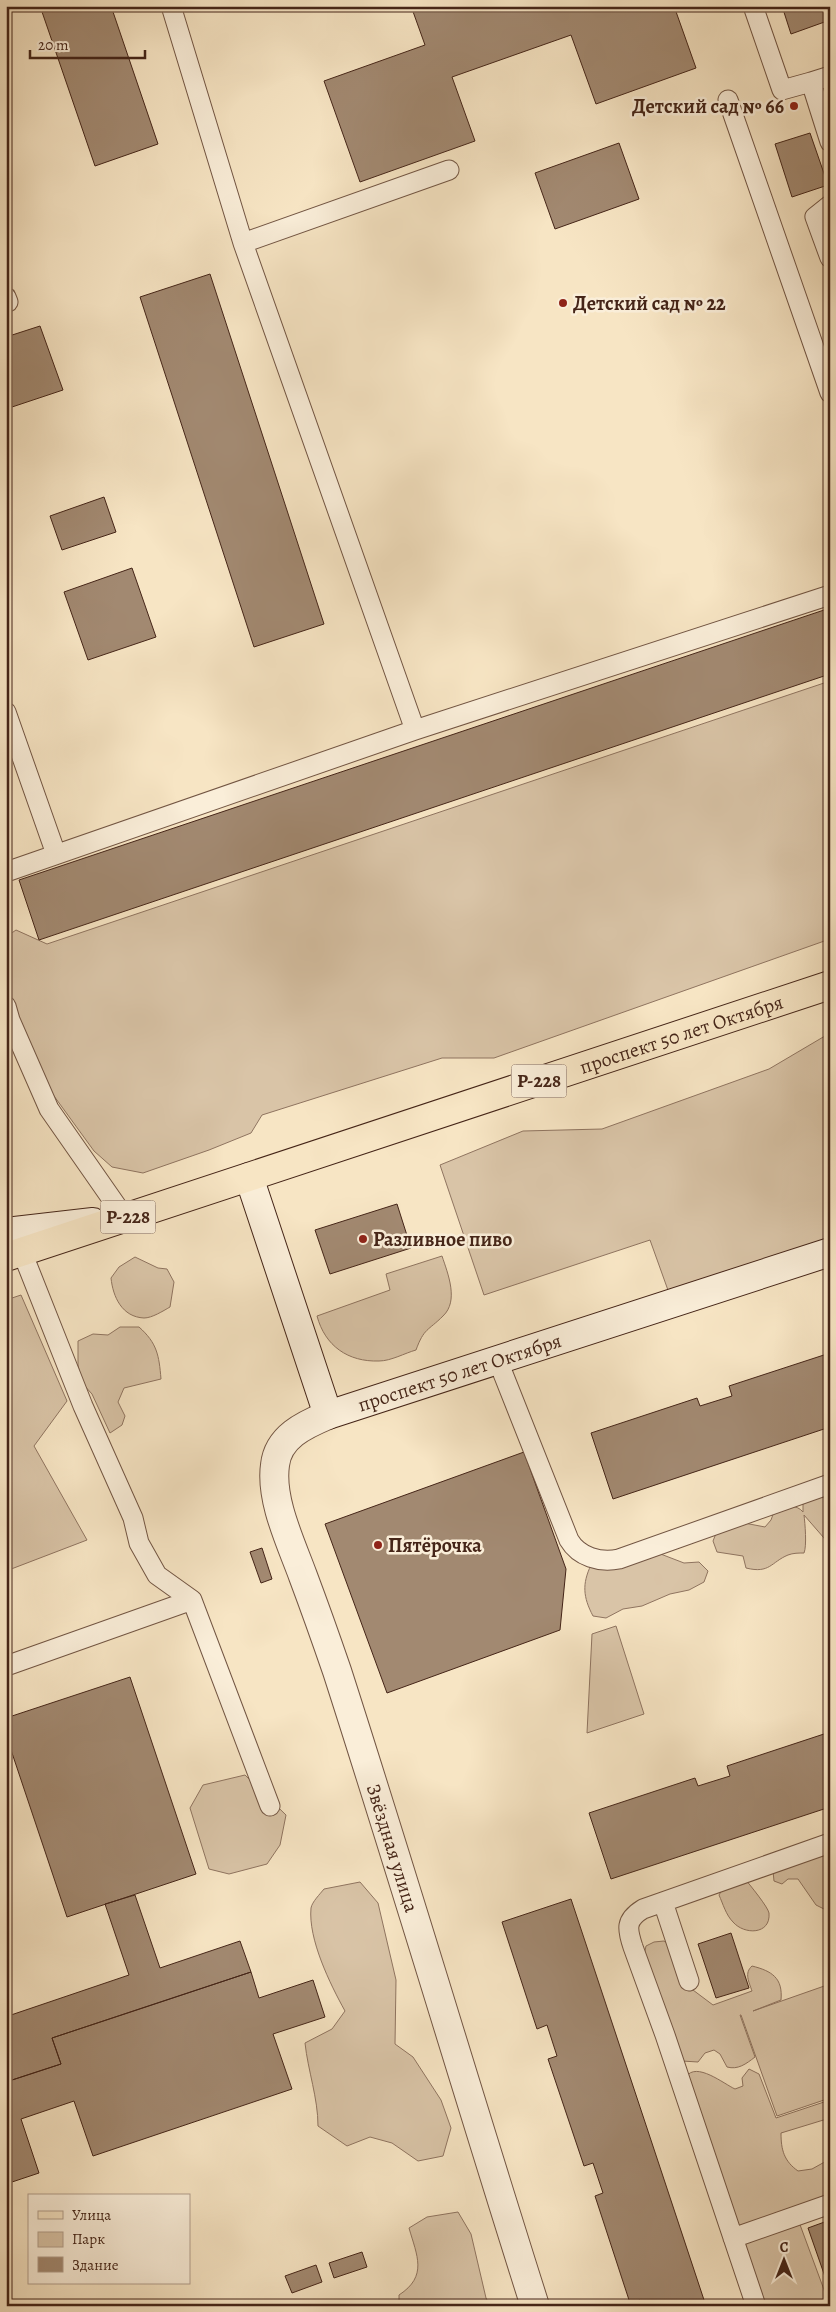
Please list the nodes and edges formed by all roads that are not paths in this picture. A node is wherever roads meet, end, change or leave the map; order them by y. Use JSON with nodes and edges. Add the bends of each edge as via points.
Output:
{"nodes":[{"id":1,"x":170,"y":6,"type":"edge"},
{"id":2,"x":752,"y":6,"type":"edge"},
{"id":3,"x":830,"y":76,"type":"edge"},
{"id":4,"x":811,"y":82,"type":"junction"},
{"id":5,"x":728,"y":100,"type":"dead end"},
{"id":6,"x":830,"y":142,"type":"edge"},
{"id":7,"x":449,"y":170,"type":"dead end"},
{"id":8,"x":830,"y":205,"type":"edge"},
{"id":9,"x":244,"y":243,"type":"junction"},
{"id":10,"x":830,"y":258,"type":"edge"},
{"id":11,"x":6,"y":297,"type":"edge"},
{"id":12,"x":6,"y":302,"type":"edge"},
{"id":13,"x":830,"y":393,"type":"edge"},
{"id":14,"x":830,"y":595,"type":"edge"},
{"id":15,"x":6,"y":712,"type":"edge"},
{"id":16,"x":415,"y":730,"type":"junction"},
{"id":17,"x":56,"y":854,"type":"junction"},
{"id":18,"x":6,"y":872,"type":"edge"},
{"id":19,"x":830,"y":985,"type":"edge"},
{"id":20,"x":6,"y":1006,"type":"edge"},
{"id":21,"x":249,"y":1177,"type":"junction"},
{"id":22,"x":124,"y":1218,"type":"junction"},
{"id":23,"x":11,"y":1247,"type":"edge"},
{"id":24,"x":830,"y":1252,"type":"edge"},
{"id":25,"x":498,"y":1361,"type":"junction"},
{"id":26,"x":328,"y":1415,"type":"junction"},
{"id":27,"x":830,"y":1484,"type":"edge"},
{"id":28,"x":192,"y":1600,"type":"junction"},
{"id":29,"x":6,"y":1666,"type":"edge"},
{"id":30,"x":270,"y":1806,"type":"dead end"},
{"id":31,"x":830,"y":1843,"type":"edge"},
{"id":32,"x":663,"y":1902,"type":"junction"},
{"id":33,"x":688,"y":1981,"type":"dead end"},
{"id":34,"x":830,"y":2204,"type":"edge"},
{"id":35,"x":733,"y":2238,"type":"junction"},
{"id":36,"x":535,"y":2306,"type":"edge"},
{"id":37,"x":756,"y":2306,"type":"edge"}],
"edges":[{"from":1,"to":9,"type":"lane"},
{"from":2,"to":4,"type":"lane","via":[[782,90]]},
{"from":3,"to":4,"type":"lane"},
{"from":4,"to":6,"type":"lane"},
{"from":5,"to":13,"type":"lane"},
{"from":7,"to":9,"type":"lane"},
{"from":8,"to":10,"type":"lane","via":[[815,218]]},
{"from":9,"to":16,"type":"lane"},
{"from":11,"to":12,"type":"lane"},
{"from":14,"to":16,"type":"lane"},
{"from":15,"to":17,"type":"lane"},
{"from":16,"to":17,"type":"lane"},
{"from":17,"to":18,"type":"lane"},
{"from":19,"to":21,"type":"main road","name":"проспект 50 лет Октября","number":"Р-228"},
{"from":20,"to":22,"type":"lane","via":[[50,1109]]},
{"from":21,"to":22,"type":"main road","name":"проспект 50 лет Октября","number":"Р-228"},
{"from":21,"to":26,"type":"street"},
{"from":22,"to":23,"type":"main road","name":"проспект 50 лет Октября","number":"Р-228"},
{"from":23,"to":28,"type":"lane","via":[[133,1518],[139,1543],[157,1575]]},
{"from":24,"to":25,"type":"street","name":"проспект 50 лет Октября"},
{"from":25,"to":26,"type":"street","name":"проспект 50 лет Октября"},
{"from":25,"to":27,"type":"lane","via":[[569,1540],[586,1556],[619,1559]]},
{"from":26,"to":36,"type":"street","name":"Звёздная улица","via":[[304,1425],[288,1437],[277,1452],[275,1475],[281,1516],[324,1634],[401,1870]]},
{"from":28,"to":29,"type":"lane"},
{"from":28,"to":30,"type":"lane"},
{"from":31,"to":32,"type":"lane"},
{"from":32,"to":33,"type":"lane"},
{"from":32,"to":35,"type":"lane","via":[[633,1915],[628,1933]]},
{"from":34,"to":35,"type":"lane"},
{"from":35,"to":37,"type":"lane"}]}
